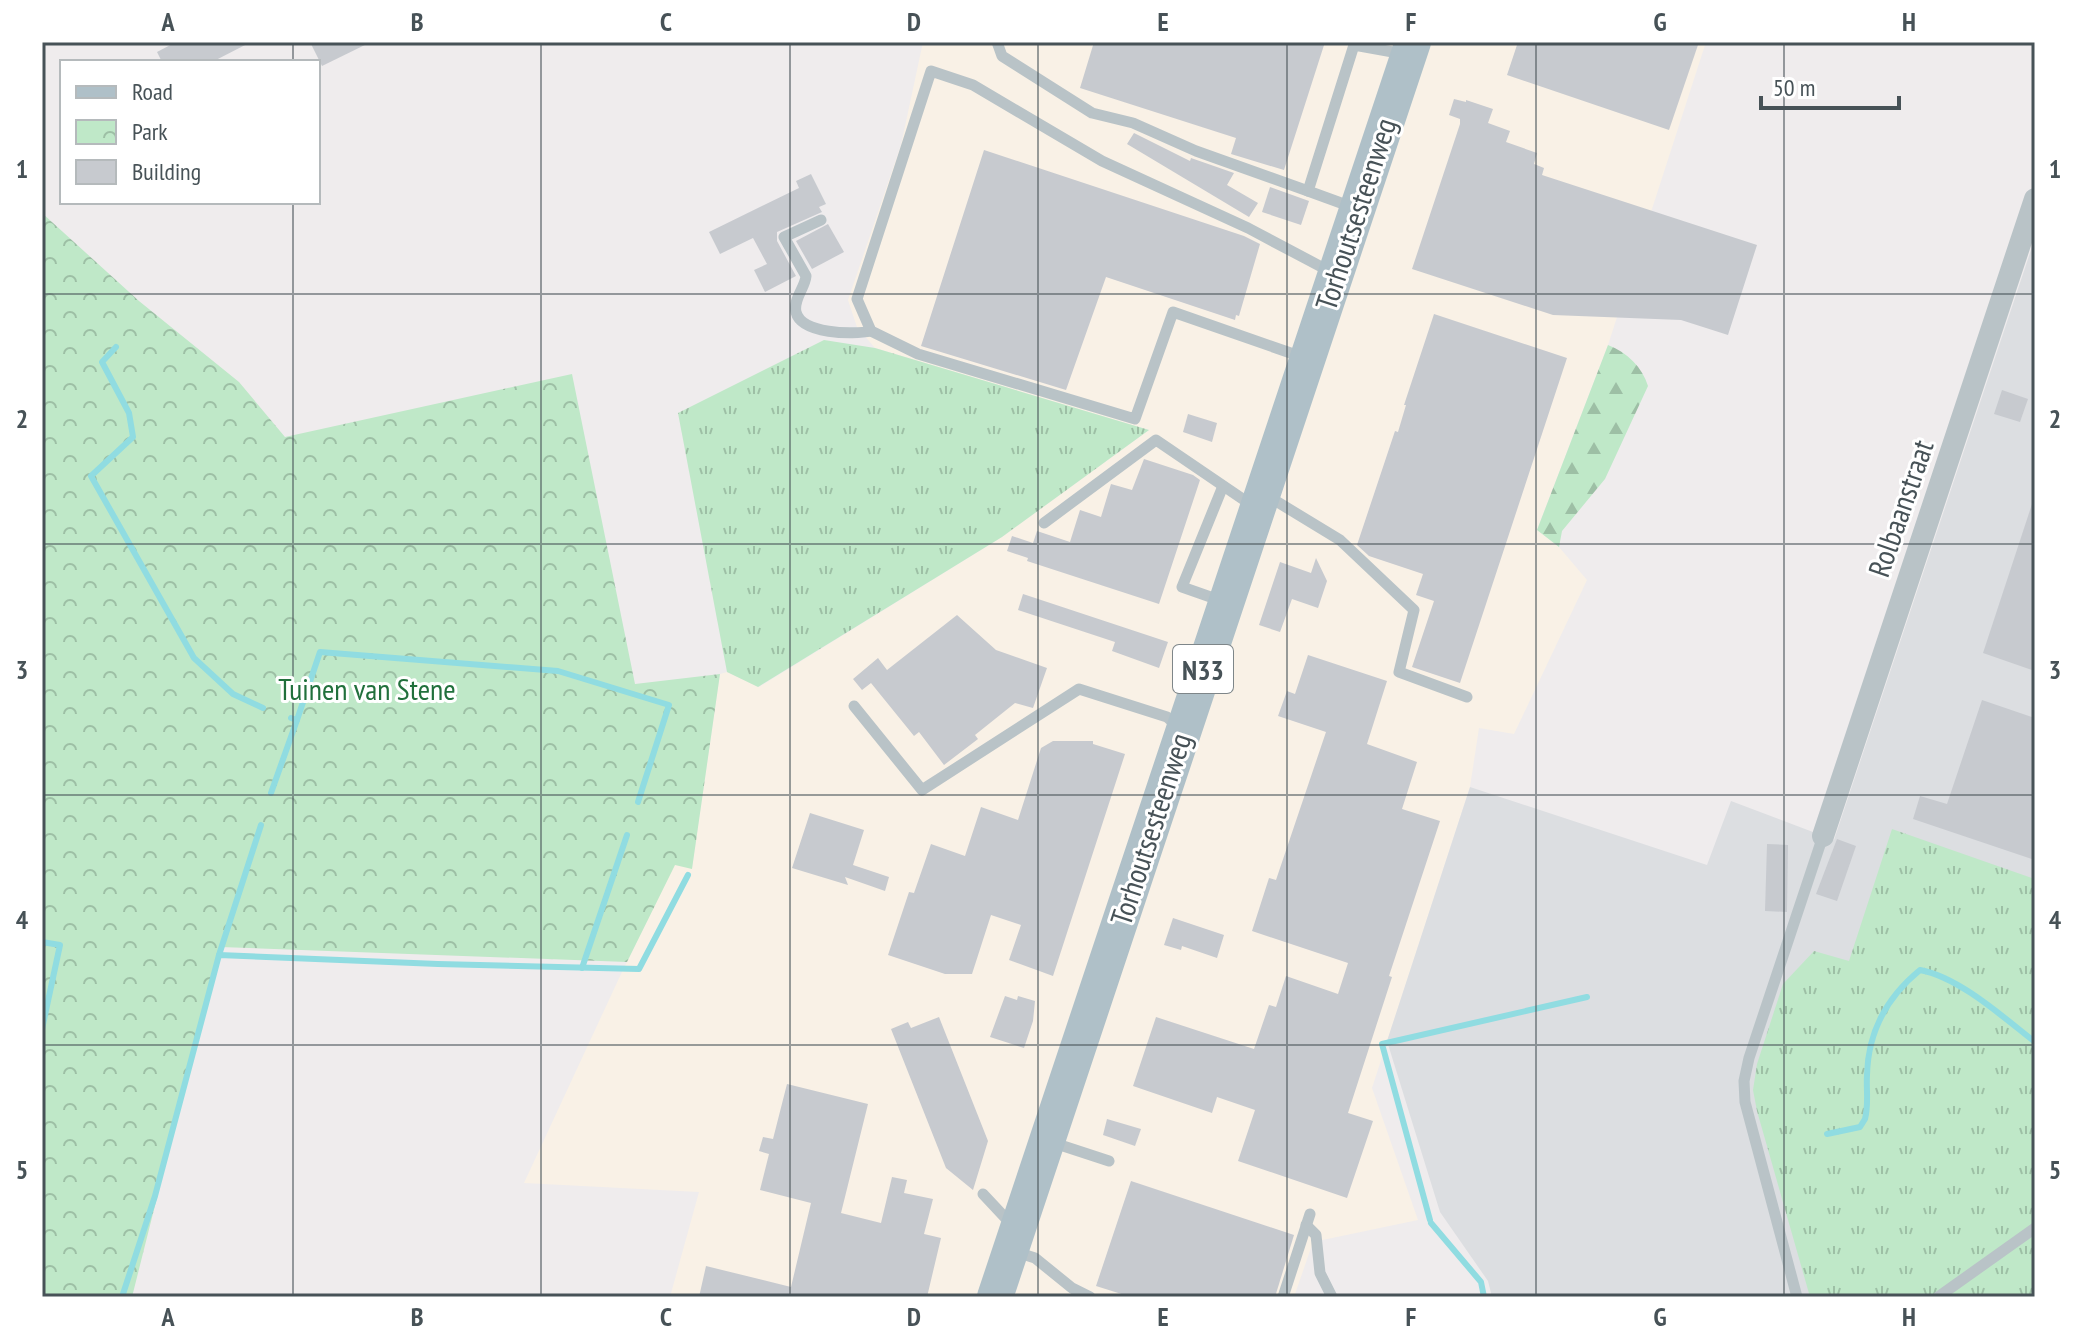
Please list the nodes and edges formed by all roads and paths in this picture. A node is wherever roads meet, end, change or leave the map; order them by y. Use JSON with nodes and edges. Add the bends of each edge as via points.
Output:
{"nodes":[{"id":1,"x":997,"y":42,"type":"edge"},
{"id":2,"x":1349,"y":44,"type":"edge"},
{"id":3,"x":1410,"y":49,"type":"edge"},
{"id":4,"x":1308,"y":191,"type":"junction"},
{"id":5,"x":2035,"y":199,"type":"edge"},
{"id":6,"x":1357,"y":209,"type":"junction"},
{"id":7,"x":821,"y":220,"type":"dead end"},
{"id":8,"x":1335,"y":274,"type":"junction"},
{"id":9,"x":871,"y":331,"type":"junction"},
{"id":10,"x":1307,"y":358,"type":"junction"},
{"id":11,"x":1223,"y":486,"type":"junction"},
{"id":12,"x":1260,"y":500,"type":"junction"},
{"id":13,"x":1044,"y":523,"type":"dead end"},
{"id":14,"x":1226,"y":602,"type":"junction"},
{"id":15,"x":1467,"y":697,"type":"dead end"},
{"id":16,"x":854,"y":706,"type":"dead end"},
{"id":17,"x":1182,"y":731,"type":"junction"},
{"id":18,"x":1823,"y":836,"type":"joint"},
{"id":19,"x":1047,"y":1141,"type":"junction"},
{"id":20,"x":1109,"y":1161,"type":"dead end"},
{"id":21,"x":983,"y":1194,"type":"dead end"},
{"id":22,"x":2035,"y":1228,"type":"edge"},
{"id":23,"x":1014,"y":1240,"type":"junction"},
{"id":24,"x":995,"y":1297,"type":"edge"},
{"id":25,"x":1090,"y":1297,"type":"edge"},
{"id":26,"x":1283,"y":1297,"type":"edge"},
{"id":27,"x":1332,"y":1297,"type":"edge"},
{"id":28,"x":1797,"y":1297,"type":"edge"},
{"id":29,"x":1938,"y":1297,"type":"edge"}],
"edges":[{"from":1,"to":4,"type":"lane","via":[[1002,56],[1092,113],[1133,123]]},
{"from":2,"to":3,"type":"lane"},
{"from":2,"to":4,"type":"lane"},
{"from":3,"to":6,"type":"main road","name":"Torhoutsesteenweg","number":"N33"},
{"from":4,"to":6,"type":"lane"},
{"from":5,"to":18,"type":"street","name":"Rolbaanstraat"},
{"from":6,"to":8,"type":"main road","name":"Torhoutsesteenweg","number":"N33"},
{"from":7,"to":9,"type":"lane","via":[[784,237],[806,276],[796,312],[823,330],[856,335]]},
{"from":8,"to":9,"type":"lane","via":[[1102,161],[973,85],[931,71],[857,299]]},
{"from":8,"to":10,"type":"main road","name":"Torhoutsesteenweg","number":"N33"},
{"from":9,"to":10,"type":"lane","via":[[918,354],[1135,419],[1173,312]]},
{"from":10,"to":12,"type":"main road","name":"Torhoutsesteenweg","number":"N33"},
{"from":11,"to":12,"type":"lane"},
{"from":11,"to":13,"type":"lane","via":[[1156,440]]},
{"from":11,"to":14,"type":"lane","via":[[1182,587]]},
{"from":12,"to":14,"type":"main road","name":"Torhoutsesteenweg","number":"N33"},
{"from":12,"to":15,"type":"lane","via":[[1340,540],[1414,610],[1399,672]]},
{"from":14,"to":17,"type":"main road","name":"Torhoutsesteenweg","number":"N33"},
{"from":16,"to":17,"type":"lane","via":[[922,790],[1079,689],[1167,717]]},
{"from":17,"to":19,"type":"main road","name":"Torhoutsesteenweg","number":"N33"},
{"from":18,"to":28,"type":"lane","via":[[1744,1081],[1745,1102]]},
{"from":19,"to":20,"type":"lane"},
{"from":19,"to":23,"type":"main road","name":"Torhoutsesteenweg","number":"N33"},
{"from":21,"to":23,"type":"lane"},
{"from":22,"to":29,"type":"lane"},
{"from":23,"to":24,"type":"main road","name":"Torhoutsesteenweg","number":"N33"},
{"from":23,"to":25,"type":"lane","via":[[1067,1285]]},
{"from":26,"to":27,"type":"lane","via":[[1308,1220],[1316,1235],[1320,1273]]}]}
